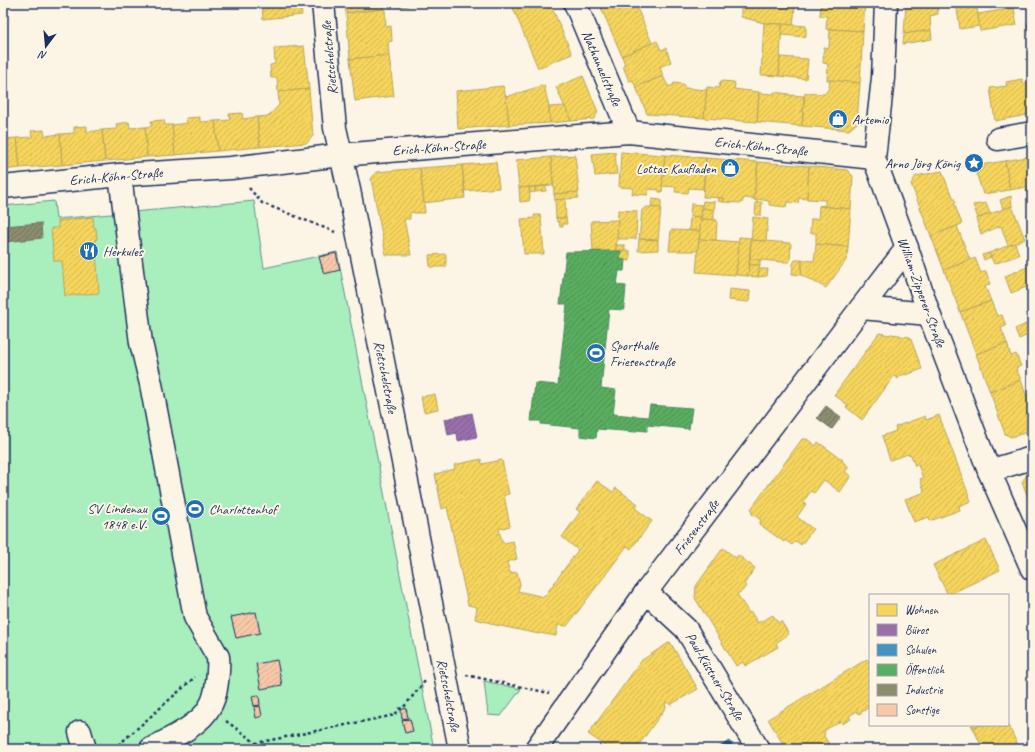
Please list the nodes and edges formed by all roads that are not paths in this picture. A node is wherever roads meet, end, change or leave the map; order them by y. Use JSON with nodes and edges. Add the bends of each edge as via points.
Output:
{"nodes":[{"id":1,"x":323,"y":3,"type":"edge"},
{"id":2,"x":576,"y":3,"type":"edge"},
{"id":3,"x":886,"y":3,"type":"edge"},
{"id":4,"x":629,"y":132,"type":"junction"},
{"id":5,"x":1032,"y":133,"type":"edge"},
{"id":6,"x":998,"y":139,"type":"dead end"},
{"id":7,"x":341,"y":155,"type":"junction"},
{"id":8,"x":874,"y":158,"type":"junction"},
{"id":9,"x":120,"y":175,"type":"junction"},
{"id":10,"x":3,"y":187,"type":"edge"},
{"id":11,"x":907,"y":248,"type":"junction"},
{"id":12,"x":860,"y":308,"type":"junction"},
{"id":13,"x":929,"y":314,"type":"junction"},
{"id":14,"x":1032,"y":458,"type":"edge"},
{"id":15,"x":989,"y":471,"type":"junction"},
{"id":16,"x":1032,"y":569,"type":"edge"},
{"id":17,"x":646,"y":592,"type":"junction"},
{"id":18,"x":151,"y":749,"type":"edge"},
{"id":19,"x":460,"y":749,"type":"edge"},
{"id":20,"x":536,"y":749,"type":"edge"},
{"id":21,"x":758,"y":749,"type":"edge"}],
"edges":[{"from":1,"to":7,"type":"street","name":"Rietschelstraße","via":[[335,128]]},
{"from":2,"to":4,"type":"street","name":"Nathanaelstraße"},
{"from":3,"to":8,"type":"street","name":"William-Zipperer-Straße","via":[[883,78]]},
{"from":4,"to":7,"type":"street","name":"Erich-Köhn-Straße"},
{"from":4,"to":8,"type":"street","name":"Erich-Köhn-Straße"},
{"from":5,"to":6,"type":"street"},
{"from":7,"to":9,"type":"street","name":"Erich-Köhn-Straße","via":[[231,168]]},
{"from":7,"to":19,"type":"street","name":"Rietschelstraße"},
{"from":8,"to":11,"type":"street","name":"William-Zipperer-Straße"},
{"from":9,"to":10,"type":"street","name":"Erich-Köhn-Straße"},
{"from":9,"to":18,"type":"street","via":[[141,343],[195,617],[218,657],[217,688],[209,709],[188,729]]},
{"from":11,"to":12,"type":"street","name":"Friesenstraße"},
{"from":11,"to":13,"type":"street","name":"William-Zipperer-Straße"},
{"from":12,"to":13,"type":"street"},
{"from":12,"to":17,"type":"street","name":"Friesenstraße"},
{"from":13,"to":15,"type":"street","name":"William-Zipperer-Straße"},
{"from":14,"to":15,"type":"street"},
{"from":15,"to":16,"type":"street","name":"William-Zipperer-Straße"},
{"from":17,"to":20,"type":"street","name":"Friesenstraße"},
{"from":17,"to":21,"type":"street","name":"Paul-Küstner-Straße","via":[[686,628]]}]}
